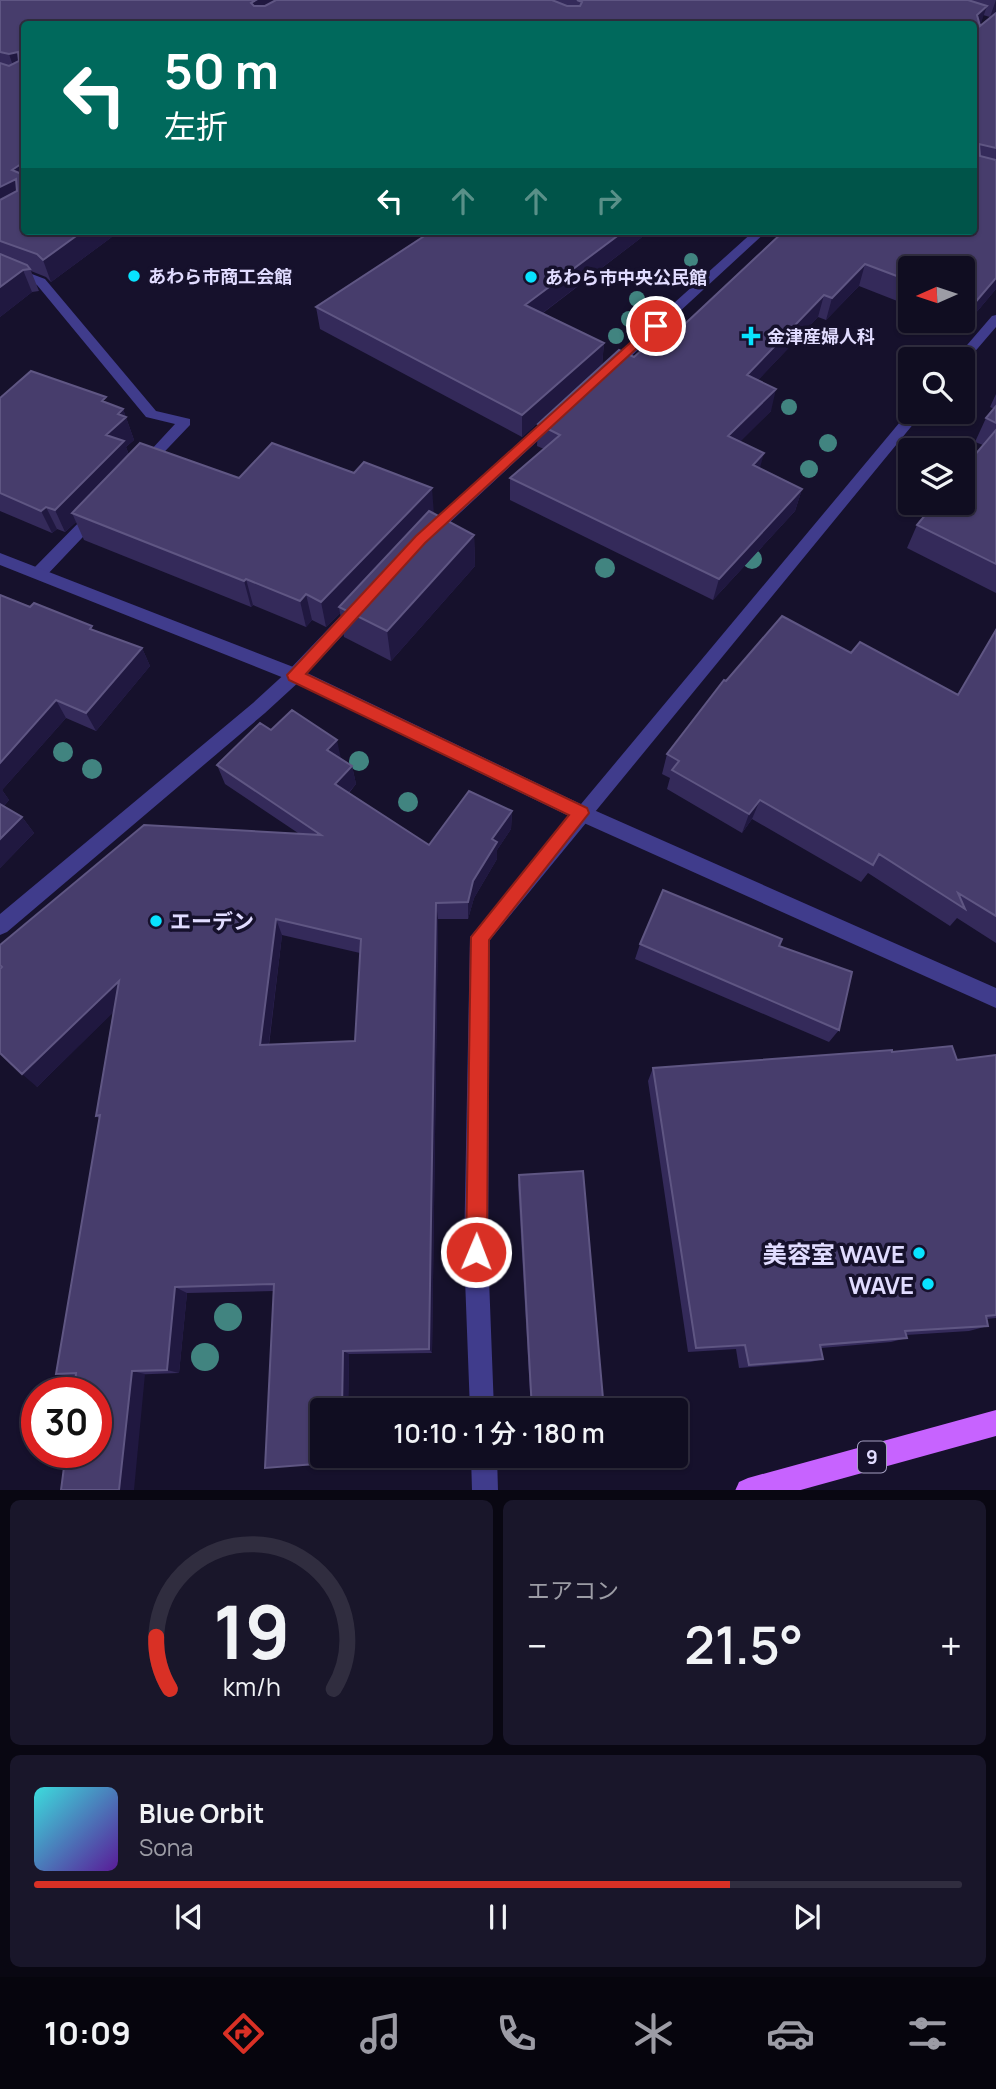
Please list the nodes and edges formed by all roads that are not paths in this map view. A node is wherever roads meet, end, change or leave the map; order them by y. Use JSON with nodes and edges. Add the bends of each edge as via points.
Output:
{"nodes":[{"id":1,"x":751,"y":235,"type":"edge"},
{"id":2,"x":0,"y":266,"type":"edge"},
{"id":3,"x":996,"y":319,"type":"edge"},
{"id":4,"x":972,"y":347,"type":"edge"},
{"id":5,"x":595,"y":381,"type":"edge"},
{"id":6,"x":565,"y":408,"type":"edge"},
{"id":7,"x":906,"y":424,"type":"edge"},
{"id":8,"x":136,"y":472,"type":"edge"},
{"id":9,"x":107,"y":502,"type":"edge"},
{"id":10,"x":421,"y":540,"type":"edge"},
{"id":11,"x":0,"y":559,"type":"edge"},
{"id":12,"x":39,"y":573,"type":"junction"},
{"id":13,"x":367,"y":599,"type":"edge"},
{"id":14,"x":295,"y":675,"type":"junction"},
{"id":15,"x":581,"y":813,"type":"junction"},
{"id":16,"x":0,"y":926,"type":"edge"},
{"id":17,"x":996,"y":998,"type":"edge"},
{"id":18,"x":482,"y":1398,"type":"edge"},
{"id":19,"x":996,"y":1423,"type":"edge"},
{"id":20,"x":484,"y":1468,"type":"edge"},
{"id":21,"x":485,"y":1490,"type":"edge"},
{"id":22,"x":748,"y":1490,"type":"edge"}],
"edges":[{"from":1,"to":5,"type":"street"},
{"from":2,"to":8,"type":"street","via":[[41,282],[151,414],[185,422]]},
{"from":3,"to":4,"type":"street"},
{"from":6,"to":10,"type":"street"},
{"from":7,"to":15,"type":"street"},
{"from":9,"to":12,"type":"street"},
{"from":11,"to":12,"type":"street"},
{"from":12,"to":14,"type":"street"},
{"from":13,"to":14,"type":"street"},
{"from":14,"to":15,"type":"street"},
{"from":14,"to":16,"type":"street"},
{"from":15,"to":17,"type":"street"},
{"from":15,"to":18,"type":"street","via":[[480,937],[476,1252]]},
{"from":19,"to":22,"type":"main road","number":"9"},
{"from":20,"to":21,"type":"street"}]}
